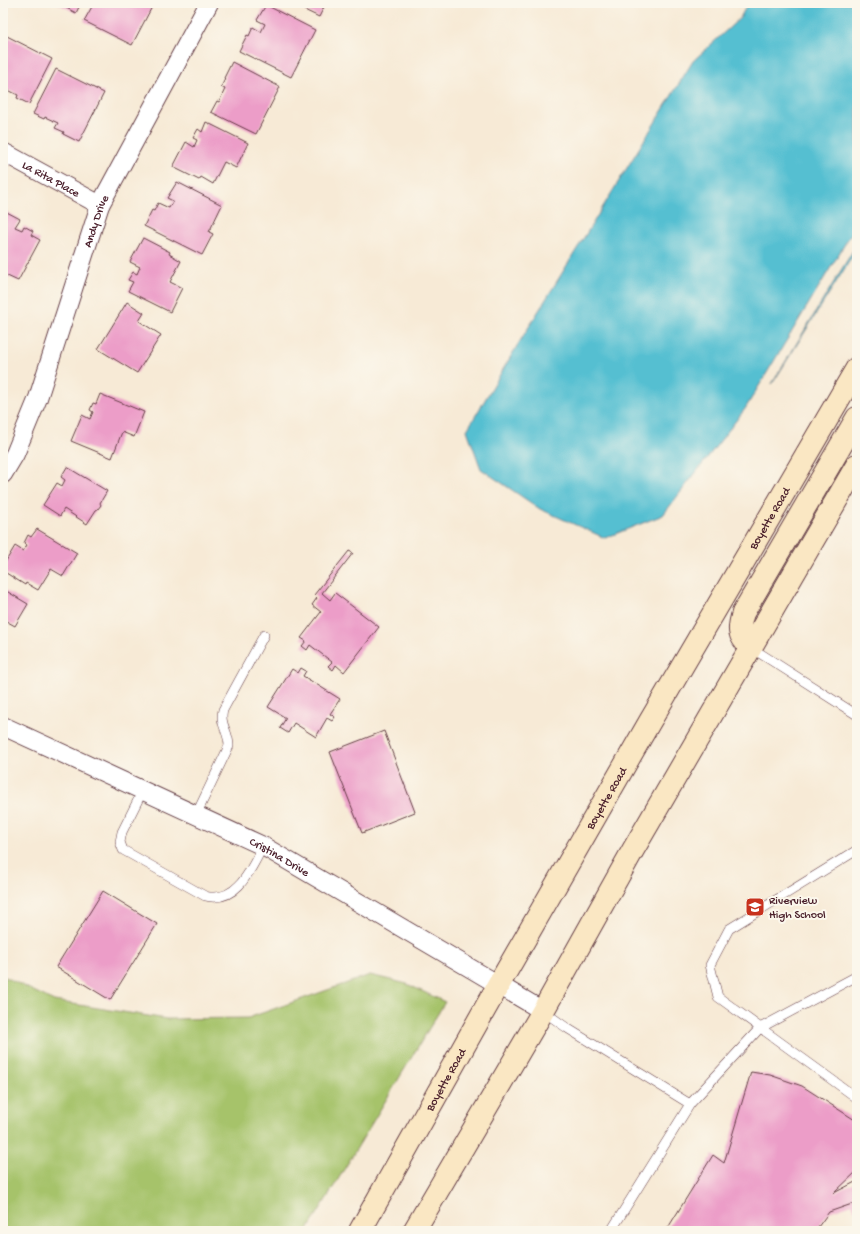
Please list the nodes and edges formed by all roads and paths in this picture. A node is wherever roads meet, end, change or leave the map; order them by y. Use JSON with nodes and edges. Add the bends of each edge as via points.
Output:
{"nodes":[{"id":1,"x":209,"y":3,"type":"edge"},
{"id":2,"x":3,"y":152,"type":"edge"},
{"id":3,"x":100,"y":205,"type":"junction"},
{"id":4,"x":857,"y":368,"type":"edge"},
{"id":5,"x":857,"y":418,"type":"edge"},
{"id":6,"x":9,"y":451,"type":"edge"},
{"id":7,"x":857,"y":465,"type":"edge"},
{"id":8,"x":3,"y":474,"type":"edge"},
{"id":9,"x":264,"y":635,"type":"dead end"},
{"id":10,"x":750,"y":647,"type":"junction"},
{"id":11,"x":857,"y":715,"type":"edge"},
{"id":12,"x":3,"y":726,"type":"edge"},
{"id":13,"x":143,"y":790,"type":"junction"},
{"id":14,"x":196,"y":815,"type":"junction"},
{"id":15,"x":263,"y":846,"type":"junction"},
{"id":16,"x":857,"y":850,"type":"edge"},
{"id":17,"x":857,"y":976,"type":"edge"},
{"id":18,"x":499,"y":984,"type":"junction"},
{"id":19,"x":543,"y":1011,"type":"junction"},
{"id":20,"x":760,"y":1028,"type":"junction"},
{"id":21,"x":857,"y":1098,"type":"edge"},
{"id":22,"x":690,"y":1104,"type":"junction"},
{"id":23,"x":360,"y":1231,"type":"edge"},
{"id":24,"x":414,"y":1231,"type":"edge"},
{"id":25,"x":611,"y":1231,"type":"edge"}],
"edges":[{"from":1,"to":3,"type":"street","name":"Andy Drive"},
{"from":2,"to":3,"type":"street","name":"La Rita Place"},
{"from":3,"to":6,"type":"street","name":"Andy Drive","via":[[38,398]]},
{"from":4,"to":18,"type":"main road","name":"Boyette Road"},
{"from":5,"to":10,"type":"main road","via":[[743,613],[739,632]]},
{"from":6,"to":8,"type":"street","name":"Andy Drive"},
{"from":7,"to":10,"type":"main road"},
{"from":9,"to":14,"type":"lane","via":[[223,710],[222,725],[229,737],[228,746]]},
{"from":10,"to":11,"type":"lane"},
{"from":10,"to":19,"type":"main road"},
{"from":12,"to":13,"type":"street","name":"Cristina Drive"},
{"from":13,"to":14,"type":"street","name":"Cristina Drive"},
{"from":13,"to":15,"type":"lane","via":[[122,832],[120,842],[123,850],[205,896],[213,898],[231,893],[246,877]]},
{"from":14,"to":15,"type":"street","name":"Cristina Drive"},
{"from":15,"to":18,"type":"street","name":"Cristina Drive"},
{"from":16,"to":20,"type":"lane","via":[[729,929],[710,965],[718,997]]},
{"from":17,"to":20,"type":"lane"},
{"from":18,"to":19,"type":"street","name":"Cristina Drive"},
{"from":18,"to":23,"type":"main road","name":"Boyette Road"},
{"from":19,"to":22,"type":"lane"},
{"from":19,"to":24,"type":"main road"},
{"from":20,"to":21,"type":"lane"},
{"from":20,"to":22,"type":"lane"},
{"from":22,"to":25,"type":"lane"}]}
